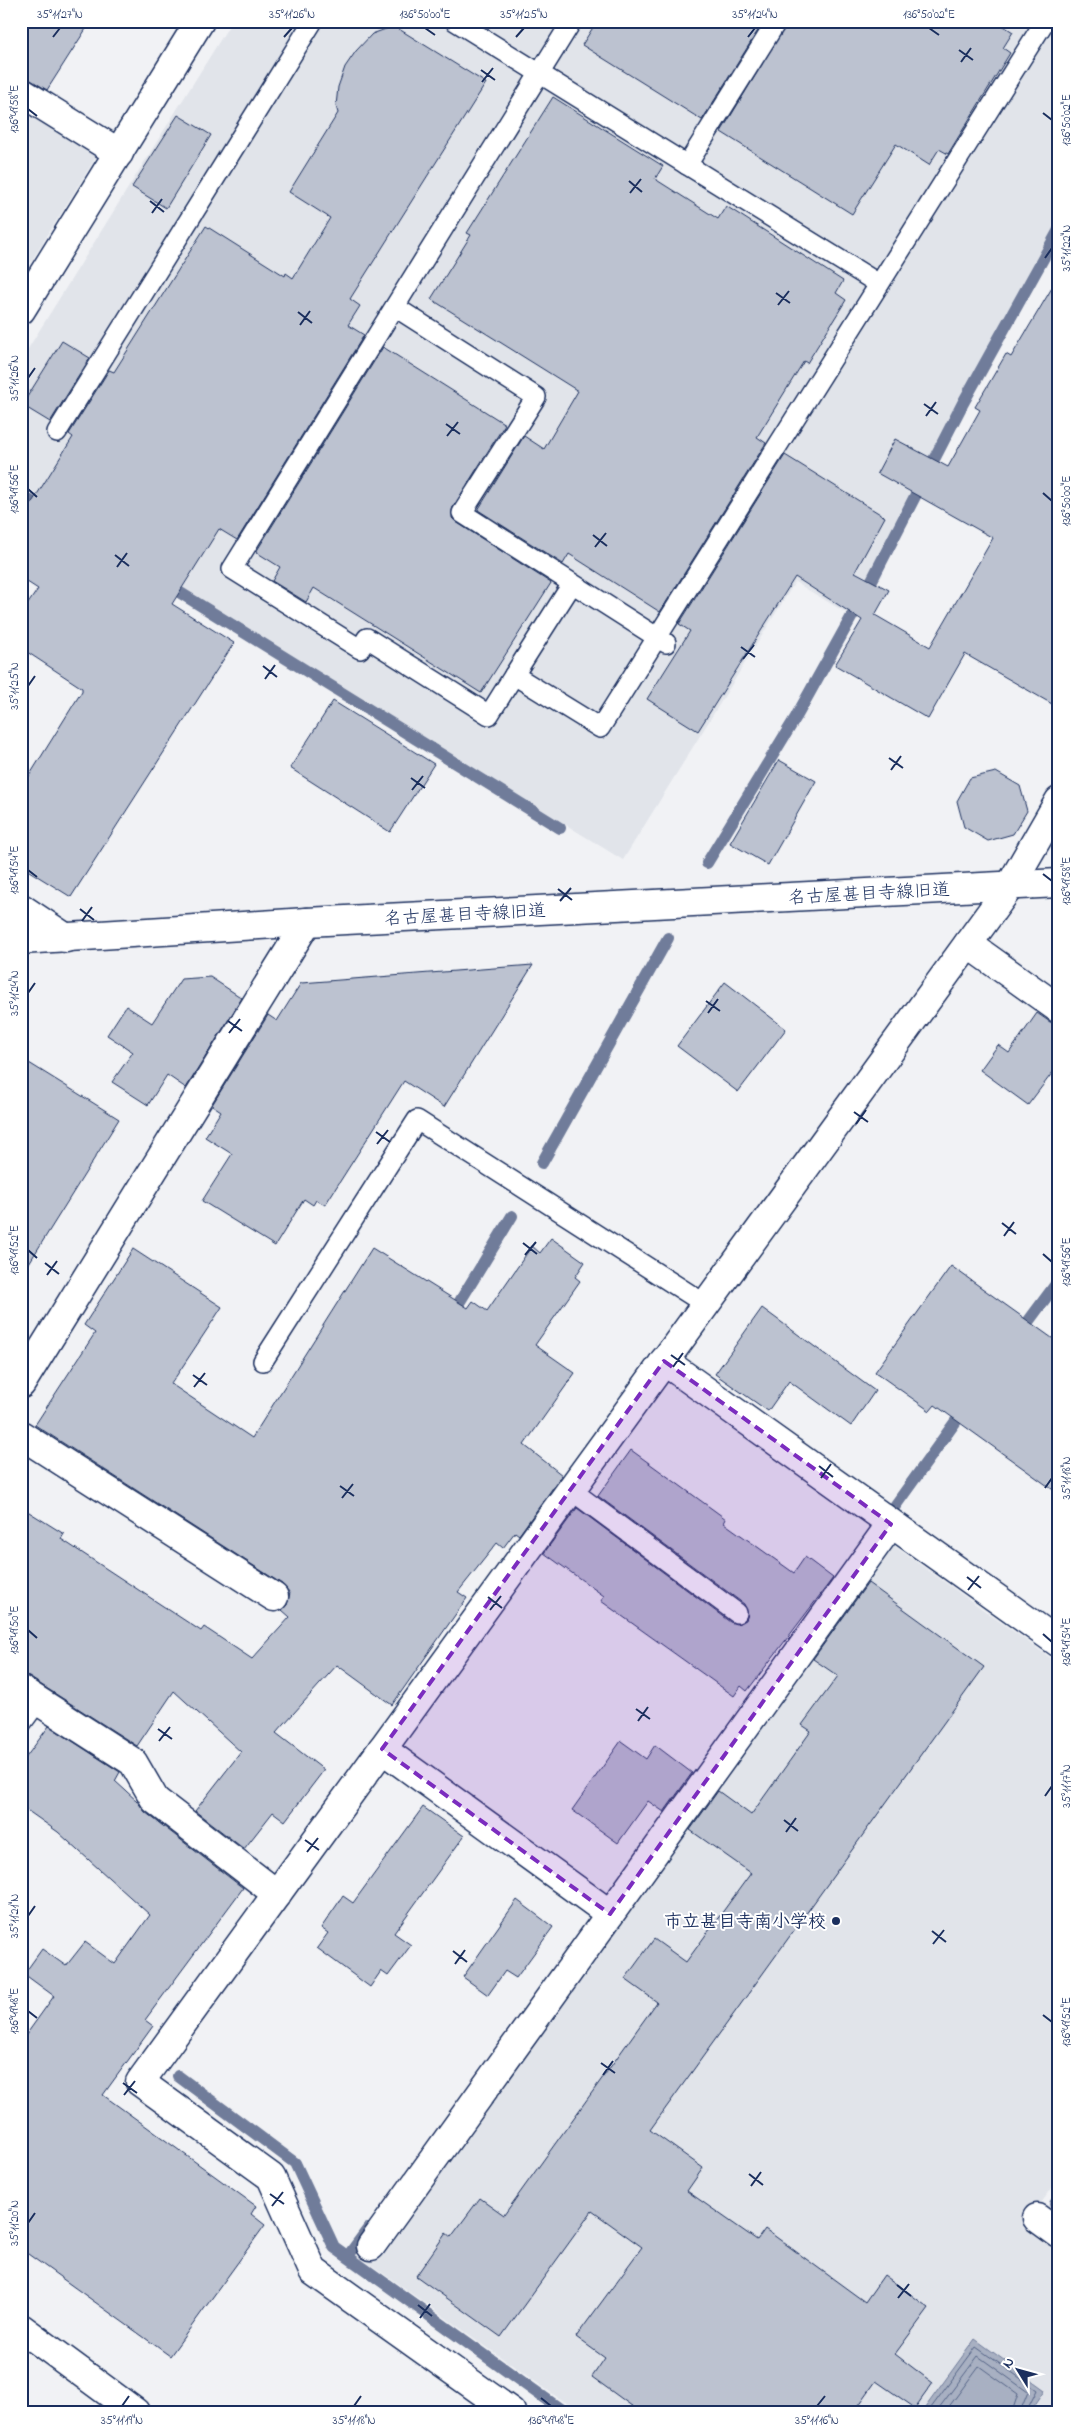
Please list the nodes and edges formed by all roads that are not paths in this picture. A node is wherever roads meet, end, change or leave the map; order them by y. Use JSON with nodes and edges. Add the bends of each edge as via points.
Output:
{"nodes":[{"id":1,"x":200,"y":21,"type":"edge"},
{"id":2,"x":313,"y":21,"type":"edge"},
{"id":3,"x":455,"y":21,"type":"edge"},
{"id":4,"x":572,"y":21,"type":"edge"},
{"id":5,"x":777,"y":21,"type":"edge"},
{"id":6,"x":1045,"y":21,"type":"edge"},
{"id":7,"x":539,"y":74,"type":"junction"},
{"id":8,"x":21,"y":92,"type":"edge"},
{"id":9,"x":119,"y":153,"type":"junction"},
{"id":10,"x":687,"y":165,"type":"junction"},
{"id":11,"x":879,"y":284,"type":"junction"},
{"id":12,"x":395,"y":307,"type":"junction"},
{"id":13,"x":21,"y":310,"type":"edge"},
{"id":14,"x":57,"y":432,"type":"dead end"},
{"id":15,"x":572,"y":584,"type":"junction"},
{"id":16,"x":662,"y":640,"type":"junction"},
{"id":17,"x":514,"y":675,"type":"junction"},
{"id":18,"x":1059,"y":800,"type":"edge"},
{"id":19,"x":1059,"y":883,"type":"edge"},
{"id":20,"x":1010,"y":886,"type":"junction"},
{"id":21,"x":21,"y":908,"type":"edge"},
{"id":22,"x":307,"y":922,"type":"junction"},
{"id":23,"x":66,"y":938,"type":"junction"},
{"id":24,"x":21,"y":940,"type":"edge"},
{"id":25,"x":968,"y":944,"type":"junction"},
{"id":26,"x":1059,"y":1009,"type":"edge"},
{"id":27,"x":705,"y":1304,"type":"junction"},
{"id":28,"x":263,"y":1361,"type":"dead end"},
{"id":29,"x":664,"y":1361,"type":"junction"},
{"id":30,"x":21,"y":1384,"type":"edge"},
{"id":31,"x":21,"y":1435,"type":"edge"},
{"id":32,"x":571,"y":1490,"type":"junction"},
{"id":33,"x":892,"y":1524,"type":"junction"},
{"id":34,"x":274,"y":1597,"type":"dead end"},
{"id":35,"x":736,"y":1613,"type":"dead end"},
{"id":36,"x":1059,"y":1644,"type":"edge"},
{"id":37,"x":30,"y":1696,"type":"edge"},
{"id":38,"x":21,"y":1724,"type":"edge"},
{"id":39,"x":382,"y":1749,"type":"junction"},
{"id":40,"x":277,"y":1894,"type":"junction"},
{"id":41,"x":610,"y":1914,"type":"junction"},
{"id":42,"x":370,"y":2246,"type":"dead end"},
{"id":43,"x":21,"y":2328,"type":"edge"},
{"id":44,"x":136,"y":2412,"type":"edge"},
{"id":45,"x":512,"y":2412,"type":"edge"}],
"edges":[{"from":1,"to":9,"type":"street"},
{"from":2,"to":14,"type":"lane"},
{"from":3,"to":7,"type":"lane"},
{"from":4,"to":7,"type":"lane"},
{"from":5,"to":10,"type":"lane"},
{"from":6,"to":11,"type":"lane"},
{"from":7,"to":10,"type":"lane"},
{"from":7,"to":12,"type":"lane"},
{"from":8,"to":9,"type":"street"},
{"from":9,"to":13,"type":"street"},
{"from":10,"to":11,"type":"lane"},
{"from":11,"to":16,"type":"lane"},
{"from":12,"to":15,"type":"lane","via":[[536,397],[462,513]]},
{"from":12,"to":17,"type":"lane","via":[[232,568],[360,650],[367,638],[489,715]]},
{"from":15,"to":16,"type":"lane"},
{"from":15,"to":17,"type":"lane"},
{"from":16,"to":17,"type":"lane","via":[[600,728]]},
{"from":18,"to":20,"type":"street"},
{"from":19,"to":20,"type":"street","name":"名古屋甚目寺線旧道"},
{"from":20,"to":22,"type":"street","name":"名古屋甚目寺線旧道"},
{"from":20,"to":25,"type":"street"},
{"from":21,"to":23,"type":"street"},
{"from":22,"to":23,"type":"street","name":"名古屋甚目寺線旧道"},
{"from":22,"to":30,"type":"street"},
{"from":23,"to":24,"type":"street","name":"名古屋甚目寺線旧道"},
{"from":25,"to":26,"type":"street"},
{"from":25,"to":27,"type":"street"},
{"from":27,"to":28,"type":"lane","via":[[417,1120]]},
{"from":27,"to":29,"type":"street"},
{"from":29,"to":32,"type":"street"},
{"from":29,"to":33,"type":"street"},
{"from":31,"to":34,"type":"street"},
{"from":32,"to":35,"type":"lane"},
{"from":32,"to":39,"type":"street"},
{"from":33,"to":36,"type":"street"},
{"from":33,"to":41,"type":"street"},
{"from":37,"to":38,"type":"lane"},
{"from":37,"to":40,"type":"street","via":[[133,1762],[155,1800]]},
{"from":39,"to":40,"type":"street"},
{"from":39,"to":41,"type":"street"},
{"from":40,"to":45,"type":"street","via":[[140,2082],[271,2177],[313,2271]]},
{"from":41,"to":42,"type":"street"},
{"from":43,"to":44,"type":"street"}]}
